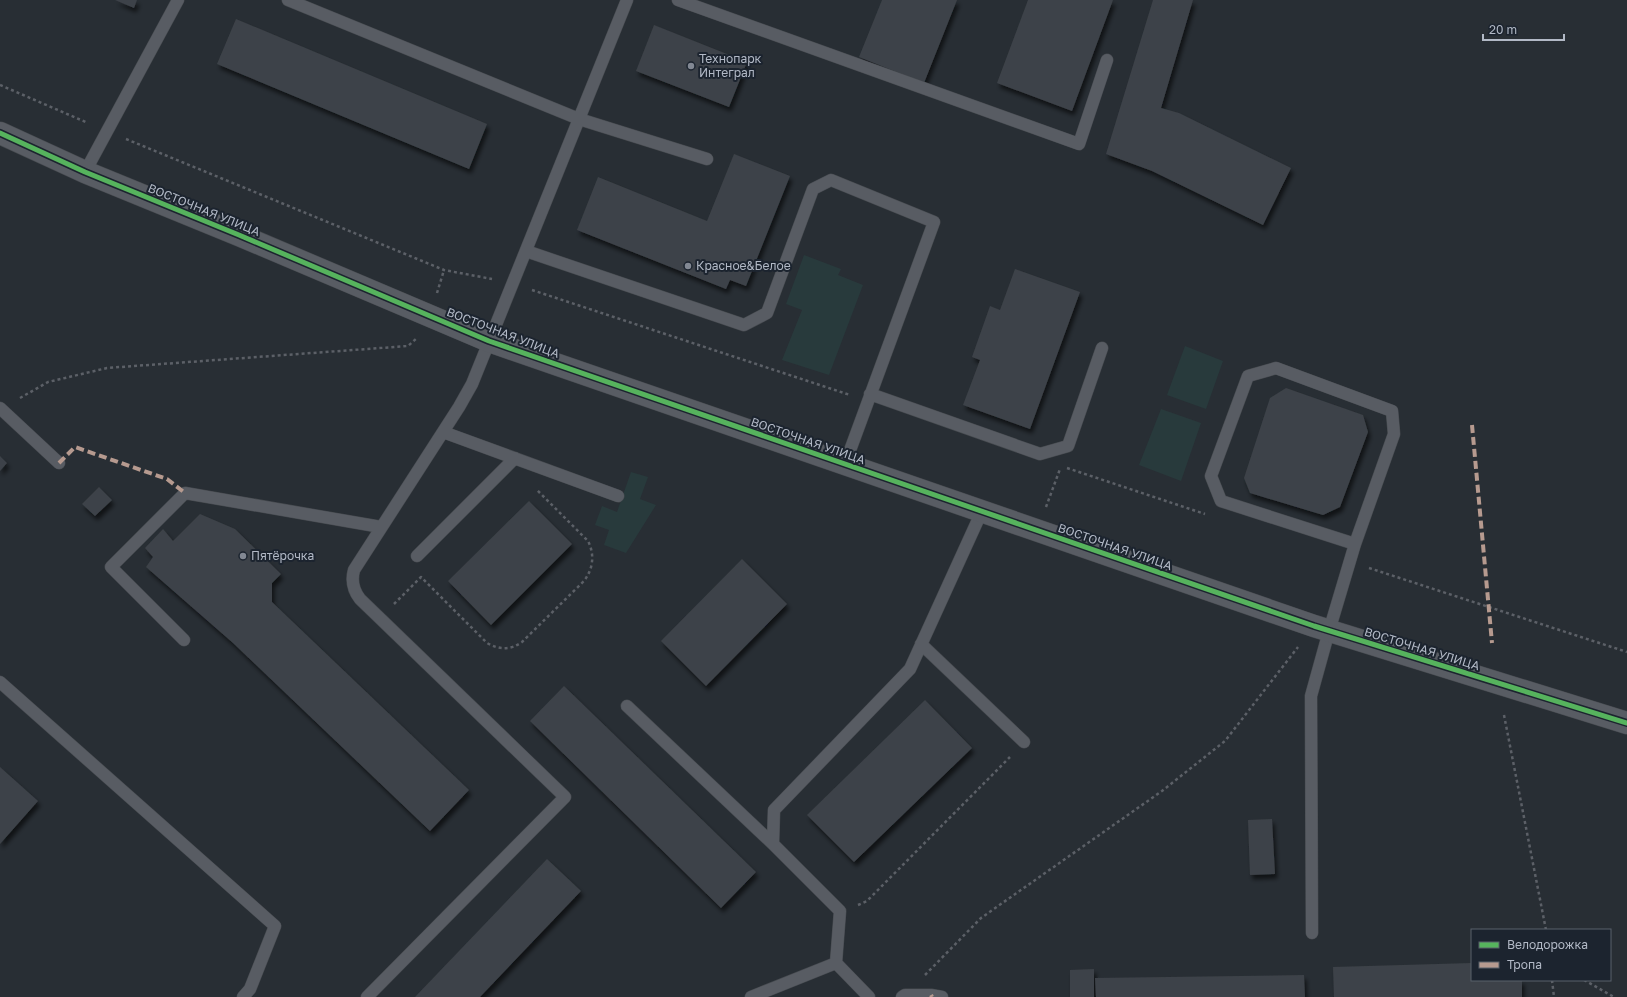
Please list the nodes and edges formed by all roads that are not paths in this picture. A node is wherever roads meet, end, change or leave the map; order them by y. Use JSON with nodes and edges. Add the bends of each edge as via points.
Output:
{"nodes":[{"id":1,"x":178,"y":0,"type":"edge"},
{"id":2,"x":288,"y":0,"type":"edge"},
{"id":3,"x":627,"y":0,"type":"edge"},
{"id":4,"x":678,"y":0,"type":"edge"},
{"id":5,"x":1107,"y":60,"type":"dead end"},
{"id":6,"x":579,"y":119,"type":"junction"},
{"id":7,"x":0,"y":133,"type":"edge"},
{"id":8,"x":707,"y":159,"type":"dead end"},
{"id":9,"x":85,"y":172,"type":"junction"},
{"id":10,"x":526,"y":251,"type":"junction"},
{"id":11,"x":489,"y":341,"type":"junction"},
{"id":12,"x":1102,"y":348,"type":"dead end"},
{"id":13,"x":870,"y":394,"type":"junction"},
{"id":14,"x":1,"y":409,"type":"edge"},
{"id":15,"x":443,"y":432,"type":"junction"},
{"id":16,"x":513,"y":460,"type":"junction"},
{"id":17,"x":58,"y":463,"type":"dead end"},
{"id":18,"x":845,"y":464,"type":"junction"},
{"id":19,"x":618,"y":496,"type":"dead end"},
{"id":20,"x":982,"y":512,"type":"junction"},
{"id":21,"x":381,"y":527,"type":"junction"},
{"id":22,"x":1355,"y":544,"type":"junction"},
{"id":23,"x":417,"y":556,"type":"dead end"},
{"id":24,"x":1321,"y":628,"type":"junction"},
{"id":25,"x":184,"y":640,"type":"dead end"},
{"id":26,"x":921,"y":644,"type":"junction"},
{"id":27,"x":0,"y":682,"type":"edge"},
{"id":28,"x":627,"y":706,"type":"dead end"},
{"id":29,"x":1627,"y":723,"type":"edge"},
{"id":30,"x":1024,"y":742,"type":"road end"},
{"id":31,"x":773,"y":844,"type":"junction"},
{"id":32,"x":1312,"y":934,"type":"dead end"},
{"id":33,"x":836,"y":963,"type":"junction"},
{"id":34,"x":904,"y":996,"type":"edge"},
{"id":35,"x":243,"y":997,"type":"edge"},
{"id":36,"x":367,"y":997,"type":"edge"},
{"id":37,"x":751,"y":997,"type":"edge"},
{"id":38,"x":869,"y":997,"type":"edge"},
{"id":39,"x":942,"y":997,"type":"edge"}],
"edges":[{"from":1,"to":9,"type":"lane"},
{"from":2,"to":6,"type":"lane"},
{"from":3,"to":6,"type":"lane"},
{"from":4,"to":5,"type":"lane","via":[[1079,144]]},
{"from":6,"to":8,"type":"lane"},
{"from":6,"to":10,"type":"lane"},
{"from":7,"to":9,"type":"street","name":"ВОСТОЧНАЯ УЛИЦА"},
{"from":9,"to":11,"type":"street","name":"ВОСТОЧНАЯ УЛИЦА","via":[[239,234]]},
{"from":10,"to":11,"type":"lane"},
{"from":10,"to":13,"type":"lane","via":[[744,325],[767,313],[813,189],[831,180],[934,222]]},
{"from":11,"to":15,"type":"lane","via":[[468,392]]},
{"from":11,"to":18,"type":"street","name":"ВОСТОЧНАЯ УЛИЦА"},
{"from":12,"to":13,"type":"lane","via":[[1068,446],[1040,454]]},
{"from":13,"to":18,"type":"lane"},
{"from":14,"to":17,"type":"lane"},
{"from":15,"to":16,"type":"lane"},
{"from":15,"to":21,"type":"lane"},
{"from":16,"to":19,"type":"lane"},
{"from":16,"to":23,"type":"lane"},
{"from":18,"to":20,"type":"street","name":"ВОСТОЧНАЯ УЛИЦА"},
{"from":20,"to":24,"type":"street","name":"ВОСТОЧНАЯ УЛИЦА"},
{"from":20,"to":26,"type":"lane"},
{"from":21,"to":25,"type":"lane","via":[[185,493],[111,567]]},
{"from":21,"to":36,"type":"lane","via":[[354,570],[352,576],[355,592],[565,798]]},
{"from":22,"to":22,"type":"lane","via":[[1394,434],[1392,411],[1276,368],[1248,376],[1211,476],[1221,501]]},
{"from":22,"to":24,"type":"lane"},
{"from":24,"to":29,"type":"street","name":"ВОСТОЧНАЯ УЛИЦА"},
{"from":24,"to":32,"type":"lane","via":[[1311,696]]},
{"from":26,"to":30,"type":"lane"},
{"from":26,"to":31,"type":"lane","via":[[910,669],[774,810]]},
{"from":27,"to":35,"type":"lane","via":[[275,926],[250,989]]},
{"from":28,"to":31,"type":"lane"},
{"from":31,"to":33,"type":"lane","via":[[840,911]]},
{"from":33,"to":37,"type":"lane"},
{"from":33,"to":38,"type":"lane"},
{"from":34,"to":39,"type":"lane"}]}
